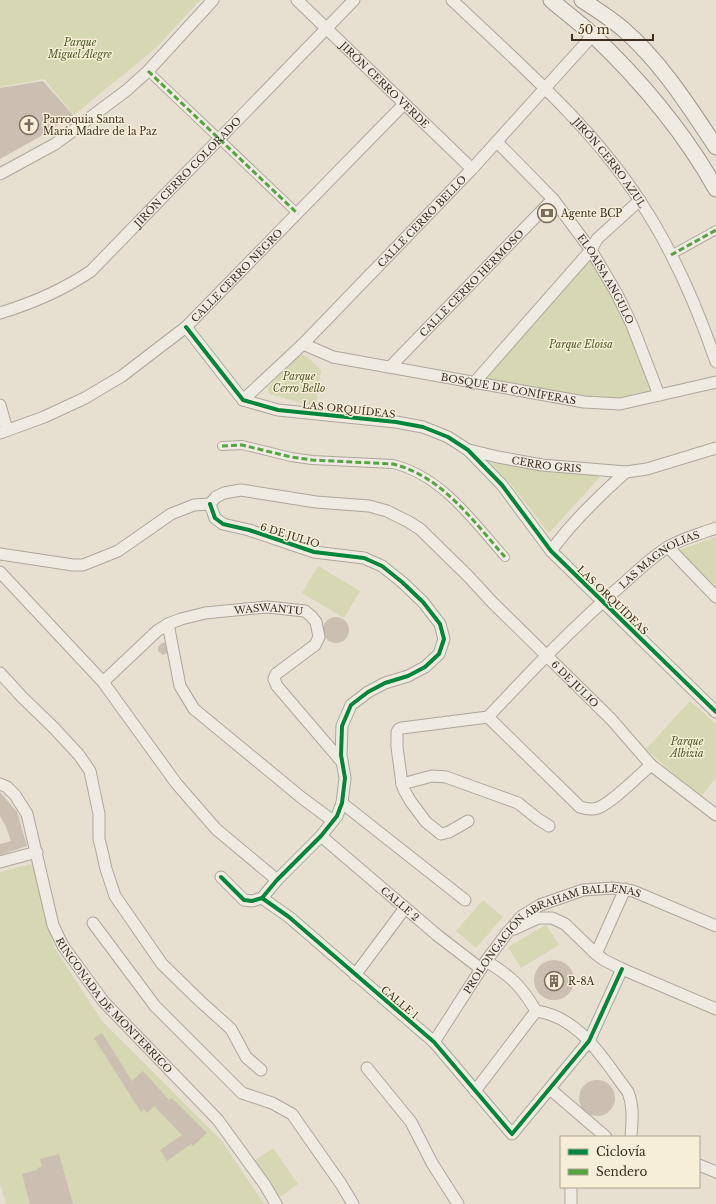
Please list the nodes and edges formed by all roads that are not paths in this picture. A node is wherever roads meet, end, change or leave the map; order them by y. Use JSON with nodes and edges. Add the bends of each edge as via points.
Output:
{"nodes":[{"id":1,"x":213,"y":0,"type":"edge"},
{"id":2,"x":298,"y":0,"type":"edge"},
{"id":3,"x":354,"y":0,"type":"edge"},
{"id":4,"x":452,"y":0,"type":"edge"},
{"id":5,"x":552,"y":0,"type":"edge"},
{"id":6,"x":582,"y":0,"type":"edge"},
{"id":7,"x":326,"y":28,"type":"junction"},
{"id":8,"x":593,"y":35,"type":"junction"},
{"id":9,"x":148,"y":71,"type":"junction"},
{"id":10,"x":545,"y":89,"type":"junction"},
{"id":11,"x":404,"y":104,"type":"junction"},
{"id":12,"x":219,"y":139,"type":"junction"},
{"id":13,"x":497,"y":142,"type":"junction"},
{"id":14,"x":716,"y":147,"type":"edge"},
{"id":15,"x":472,"y":169,"type":"junction"},
{"id":16,"x":0,"y":174,"type":"edge"},
{"id":17,"x":716,"y":189,"type":"edge"},
{"id":18,"x":553,"y":199,"type":"junction"},
{"id":19,"x":640,"y":200,"type":"junction"},
{"id":20,"x":298,"y":214,"type":"junction"},
{"id":21,"x":716,"y":230,"type":"edge"},
{"id":22,"x":591,"y":250,"type":"junction"},
{"id":23,"x":671,"y":254,"type":"junction"},
{"id":24,"x":0,"y":313,"type":"edge"},
{"id":25,"x":186,"y":327,"type":"junction"},
{"id":26,"x":303,"y":344,"type":"junction"},
{"id":27,"x":716,"y":362,"type":"edge"},
{"id":28,"x":390,"y":367,"type":"junction"},
{"id":29,"x":474,"y":382,"type":"junction"},
{"id":30,"x":716,"y":382,"type":"edge"},
{"id":31,"x":659,"y":395,"type":"junction"},
{"id":32,"x":242,"y":400,"type":"junction"},
{"id":33,"x":0,"y":405,"type":"edge"},
{"id":34,"x":4,"y":432,"type":"edge"},
{"id":35,"x":222,"y":446,"type":"dead end"},
{"id":36,"x":716,"y":448,"type":"edge"},
{"id":37,"x":468,"y":450,"type":"junction"},
{"id":38,"x":626,"y":472,"type":"junction"},
{"id":39,"x":210,"y":504,"type":"junction"},
{"id":40,"x":716,"y":528,"type":"edge"},
{"id":41,"x":0,"y":546,"type":"edge"},
{"id":42,"x":668,"y":548,"type":"junction"},
{"id":43,"x":551,"y":551,"type":"junction"},
{"id":44,"x":0,"y":554,"type":"edge"},
{"id":45,"x":20,"y":556,"type":"junction"},
{"id":46,"x":504,"y":557,"type":"dead end"},
{"id":47,"x":0,"y":572,"type":"edge"},
{"id":48,"x":716,"y":597,"type":"edge"},
{"id":49,"x":603,"y":601,"type":"junction"},
{"id":50,"x":168,"y":624,"type":"junction"},
{"id":51,"x":546,"y":656,"type":"junction"},
{"id":52,"x":0,"y":673,"type":"edge"},
{"id":53,"x":103,"y":682,"type":"junction"},
{"id":54,"x":716,"y":712,"type":"edge"},
{"id":55,"x":488,"y":717,"type":"junction"},
{"id":56,"x":342,"y":762,"type":"junction"},
{"id":57,"x":651,"y":765,"type":"junction"},
{"id":58,"x":0,"y":784,"type":"edge"},
{"id":59,"x":402,"y":784,"type":"junction"},
{"id":60,"x":342,"y":803,"type":"junction"},
{"id":61,"x":716,"y":815,"type":"edge"},
{"id":62,"x":333,"y":821,"type":"junction"},
{"id":63,"x":468,"y":821,"type":"dead end"},
{"id":64,"x":549,"y":826,"type":"dead end"},
{"id":65,"x":321,"y":836,"type":"junction"},
{"id":66,"x":37,"y":852,"type":"junction"},
{"id":67,"x":0,"y":862,"type":"edge"},
{"id":68,"x":221,"y":877,"type":"dead end"},
{"id":69,"x":277,"y":880,"type":"junction"},
{"id":70,"x":625,"y":890,"type":"junction"},
{"id":71,"x":262,"y":898,"type":"junction"},
{"id":72,"x":465,"y":900,"type":"dead end"},
{"id":73,"x":405,"y":908,"type":"junction"},
{"id":74,"x":93,"y":923,"type":"dead end"},
{"id":75,"x":716,"y":926,"type":"edge"},
{"id":76,"x":507,"y":933,"type":"junction"},
{"id":77,"x":596,"y":954,"type":"junction"},
{"id":78,"x":484,"y":965,"type":"junction"},
{"id":79,"x":622,"y":969,"type":"junction"},
{"id":80,"x":355,"y":975,"type":"junction"},
{"id":81,"x":716,"y":1009,"type":"edge"},
{"id":82,"x":536,"y":1011,"type":"junction"},
{"id":83,"x":589,"y":1041,"type":"junction"},
{"id":84,"x":434,"y":1042,"type":"junction"},
{"id":85,"x":367,"y":1068,"type":"dead end"},
{"id":86,"x":261,"y":1070,"type":"dead end"},
{"id":87,"x":550,"y":1089,"type":"junction"},
{"id":88,"x":475,"y":1091,"type":"junction"},
{"id":89,"x":605,"y":1136,"type":"edge"},
{"id":90,"x":631,"y":1136,"type":"edge"},
{"id":91,"x":700,"y":1165,"type":"edge"},
{"id":92,"x":716,"y":1172,"type":"edge"},
{"id":93,"x":572,"y":1188,"type":"edge"},
{"id":94,"x":276,"y":1204,"type":"edge"},
{"id":95,"x":353,"y":1204,"type":"edge"},
{"id":96,"x":458,"y":1204,"type":"edge"},
{"id":97,"x":571,"y":1204,"type":"edge"}],
"edges":[{"from":1,"to":9,"type":"street"},
{"from":2,"to":7,"type":"street","name":"JIRÓN CERRO VERDE"},
{"from":3,"to":7,"type":"street","name":"JIRÓN CERRO COLORADO"},
{"from":4,"to":10,"type":"street","name":"JIRÓN CERRO AZUL"},
{"from":5,"to":8,"type":"main road"},
{"from":6,"to":14,"type":"main road","via":[[622,28],[657,64],[671,80]]},
{"from":7,"to":11,"type":"street","name":"JIRÓN CERRO VERDE"},
{"from":7,"to":12,"type":"street","name":"JIRÓN CERRO COLORADO"},
{"from":8,"to":10,"type":"street","name":"CALLE CERRO BELLO"},
{"from":8,"to":17,"type":"main road","via":[[635,78],[674,124]]},
{"from":9,"to":12,"type":"street"},
{"from":9,"to":16,"type":"street","via":[[55,144]]},
{"from":10,"to":13,"type":"street","name":"CALLE CERRO BELLO"},
{"from":10,"to":19,"type":"street","name":"JIRÓN CERRO AZUL","via":[[578,122]]},
{"from":11,"to":15,"type":"street","name":"JIRÓN CERRO VERDE"},
{"from":11,"to":20,"type":"street","name":"CALLE CERRO NEGRO"},
{"from":12,"to":20,"type":"street"},
{"from":12,"to":24,"type":"street","name":"JIRÓN CERRO COLORADO","via":[[91,271],[73,284],[50,295]]},
{"from":13,"to":15,"type":"street","name":"CALLE CERRO BELLO"},
{"from":13,"to":18,"type":"street","name":"ELOAISA ANGULO"},
{"from":15,"to":26,"type":"street","name":"CALLE CERRO BELLO"},
{"from":18,"to":22,"type":"street","name":"ELOAISA ANGULO"},
{"from":18,"to":28,"type":"street","name":"CALLE CERRO HERMOSO"},
{"from":19,"to":22,"type":"street","via":[[597,240]]},
{"from":19,"to":23,"type":"street","name":"JIRÓN CERRO AZUL"},
{"from":20,"to":25,"type":"street","name":"CALLE CERRO NEGRO"},
{"from":21,"to":23,"type":"street"},
{"from":22,"to":29,"type":"street"},
{"from":22,"to":31,"type":"street","name":"ELOAISA ANGULO","via":[[632,325]]},
{"from":23,"to":27,"type":"street","name":"JIRÓN CERRO AZUL","via":[[685,281]]},
{"from":25,"to":32,"type":"street"},
{"from":25,"to":34,"type":"street","name":"CALLE CERRO NEGRO","via":[[122,376],[85,398]]},
{"from":26,"to":28,"type":"street","name":"BOSQUE DE CONÍFERAS","via":[[332,357]]},
{"from":26,"to":32,"type":"street","name":"CALLE CERRO BELLO"},
{"from":28,"to":29,"type":"street","name":"BOSQUE DE CONÍFERAS"},
{"from":29,"to":31,"type":"street","name":"BOSQUE DE CONÍFERAS","via":[[584,402],[620,404]]},
{"from":30,"to":31,"type":"street","name":"BOSQUE DE CONÍFERAS"},
{"from":32,"to":37,"type":"street","name":"LAS ORQUÍDEAS","via":[[278,410],[423,427]]},
{"from":33,"to":34,"type":"street"},
{"from":35,"to":46,"type":"street","via":[[242,445],[312,460],[393,464],[405,467],[438,486],[467,514]]},
{"from":36,"to":38,"type":"street","name":"CERRO GRIS","via":[[647,469]]},
{"from":37,"to":38,"type":"street","name":"CERRO GRIS","via":[[542,465]]},
{"from":37,"to":43,"type":"street","name":"LAS ORQUÍDEAS","via":[[502,485]]},
{"from":38,"to":43,"type":"street","via":[[564,533]]},
{"from":39,"to":45,"type":"street","via":[[194,505],[171,514],[118,551],[83,565]]},
{"from":39,"to":51,"type":"street","name":"6 DE JULIO","via":[[224,492],[241,490],[316,502],[369,506],[387,511],[420,529]]},
{"from":39,"to":56,"type":"street","name":"6 DE JULIO","via":[[215,518],[223,524],[314,552],[364,558],[382,566],[423,602],[440,624],[444,639],[439,654],[425,667],[408,676],[385,683],[351,705],[342,726]]},
{"from":40,"to":42,"type":"street","name":"LAS MAGNOLIAS"},
{"from":41,"to":45,"type":"street"},
{"from":42,"to":48,"type":"street"},
{"from":42,"to":49,"type":"street","name":"LAS MAGNOLIAS","via":[[651,559]]},
{"from":43,"to":49,"type":"street","name":"LAS ORQUÍDEAS"},
{"from":44,"to":45,"type":"street"},
{"from":47,"to":53,"type":"street"},
{"from":49,"to":51,"type":"street","name":"LAS MAGNOLIAS"},
{"from":49,"to":54,"type":"street","name":"LAS ORQUÍDEAS"},
{"from":50,"to":53,"type":"street","name":"WASWANTU","via":[[157,631]]},
{"from":50,"to":56,"type":"street","name":"WASWANTU","via":[[205,613],[267,607],[305,611],[312,616],[318,630],[315,645],[276,674],[274,679],[277,686]]},
{"from":50,"to":62,"type":"street","via":[[180,686],[194,709]]},
{"from":51,"to":55,"type":"street","name":"LAS MAGNOLIAS"},
{"from":51,"to":57,"type":"street","name":"6 DE JULIO"},
{"from":52,"to":86,"type":"street","via":[[79,755],[90,771],[99,814],[99,839],[115,896],[162,964],[231,1029],[246,1057]]},
{"from":53,"to":69,"type":"street","via":[[176,783],[216,829]]},
{"from":55,"to":57,"type":"street","via":[[580,807],[587,810],[606,804]]},
{"from":55,"to":59,"type":"street","via":[[399,729],[397,747]]},
{"from":56,"to":60,"type":"street","via":[[345,778]]},
{"from":57,"to":61,"type":"street","name":"6 DE JULIO"},
{"from":58,"to":66,"type":"street","name":"RINCONADA DE MONTERRICO","via":[[15,795],[27,814]]},
{"from":59,"to":63,"type":"street","via":[[410,802],[426,822],[441,834]]},
{"from":59,"to":64,"type":"street","via":[[432,776],[446,776],[518,803]]},
{"from":60,"to":62,"type":"street"},
{"from":60,"to":72,"type":"street"},
{"from":62,"to":65,"type":"street"},
{"from":65,"to":69,"type":"street"},
{"from":65,"to":73,"type":"street","name":"CALLE 2"},
{"from":66,"to":67,"type":"street"},
{"from":66,"to":94,"type":"street","name":"RINCONADA DE MONTERRICO","via":[[53,925],[63,946],[104,1002],[218,1120]]},
{"from":68,"to":71,"type":"street","via":[[244,900]]},
{"from":69,"to":71,"type":"street"},
{"from":70,"to":75,"type":"street","name":"PROLONGACIÓN ABRAHAM BALLENAS","via":[[633,891]]},
{"from":70,"to":76,"type":"street","name":"PROLONGACIÓN ABRAHAM BALLENAS","via":[[583,890],[540,905],[522,916]]},
{"from":70,"to":77,"type":"street"},
{"from":71,"to":80,"type":"street","name":"CALLE 1"},
{"from":73,"to":78,"type":"street","name":"CALLE 2","via":[[437,935]]},
{"from":73,"to":80,"type":"street"},
{"from":74,"to":95,"type":"street","via":[[155,1006],[242,1093],[272,1103],[292,1114]]},
{"from":76,"to":77,"type":"street","via":[[538,918],[552,918],[566,924]]},
{"from":76,"to":78,"type":"street","name":"PROLONGACIÓN ABRAHAM BALLENAS"},
{"from":77,"to":79,"type":"street"},
{"from":78,"to":82,"type":"street","name":"CALLE 2","via":[[512,978]]},
{"from":78,"to":84,"type":"street","name":"PROLONGACIÓN ABRAHAM BALLENAS"},
{"from":79,"to":81,"type":"street"},
{"from":79,"to":83,"type":"street"},
{"from":80,"to":84,"type":"street","name":"CALLE 1"},
{"from":82,"to":83,"type":"street","via":[[557,1016],[568,1022]]},
{"from":82,"to":88,"type":"street"},
{"from":83,"to":87,"type":"street"},
{"from":83,"to":90,"type":"street","via":[[632,1101]]},
{"from":84,"to":88,"type":"street","name":"CALLE 1"},
{"from":85,"to":96,"type":"street","via":[[411,1122],[432,1163]]},
{"from":87,"to":88,"type":"street","name":"CALLE 1","via":[[512,1134]]},
{"from":87,"to":89,"type":"street"},
{"from":91,"to":92,"type":"street"},
{"from":93,"to":97,"type":"street"}]}
